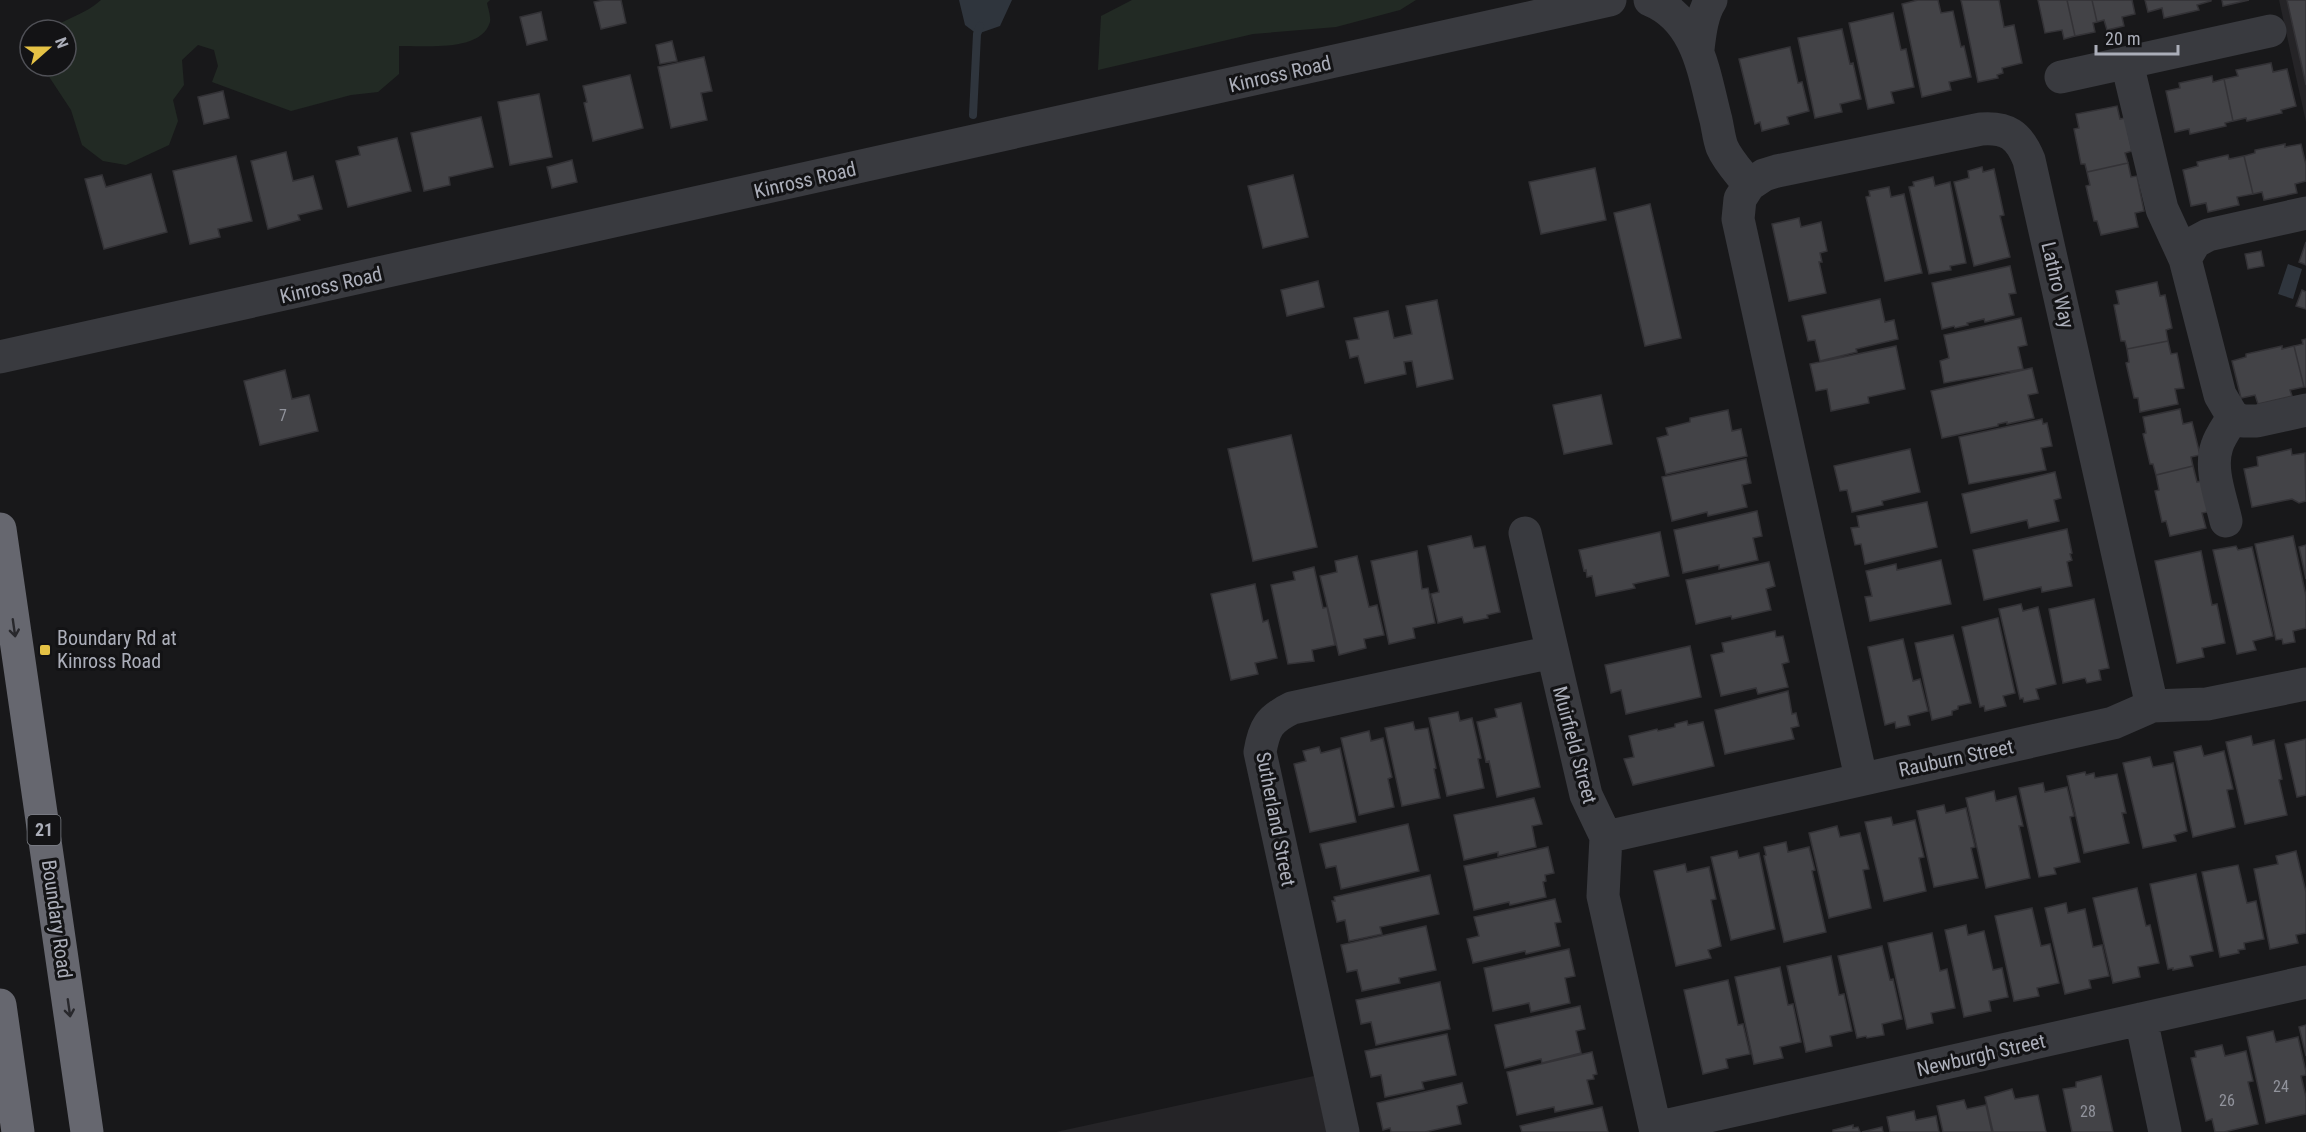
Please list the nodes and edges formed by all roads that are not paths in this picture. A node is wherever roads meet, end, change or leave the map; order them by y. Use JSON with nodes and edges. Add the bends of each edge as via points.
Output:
{"nodes":[{"id":1,"x":1610,"y":0,"type":"edge"},
{"id":2,"x":1650,"y":0,"type":"edge"},
{"id":3,"x":1711,"y":0,"type":"edge"},
{"id":4,"x":2270,"y":31,"type":"dead end"},
{"id":5,"x":1698,"y":49,"type":"junction"},
{"id":6,"x":2127,"y":63,"type":"junction"},
{"id":7,"x":2061,"y":77,"type":"dead end"},
{"id":8,"x":1749,"y":185,"type":"junction"},
{"id":9,"x":2306,"y":213,"type":"edge"},
{"id":10,"x":2185,"y":260,"type":"junction"},
{"id":11,"x":0,"y":357,"type":"edge"},
{"id":12,"x":2306,"y":410,"type":"edge"},
{"id":13,"x":2233,"y":417,"type":"junction"},
{"id":14,"x":2226,"y":521,"type":"dead end"},
{"id":15,"x":0,"y":529,"type":"edge"},
{"id":16,"x":1525,"y":533,"type":"dead end"},
{"id":17,"x":1552,"y":652,"type":"junction"},
{"id":18,"x":2306,"y":684,"type":"edge"},
{"id":19,"x":2152,"y":706,"type":"junction"},
{"id":20,"x":1861,"y":778,"type":"junction"},
{"id":21,"x":1606,"y":837,"type":"junction"},
{"id":22,"x":2306,"y":982,"type":"edge"},
{"id":23,"x":0,"y":1005,"type":"edge"},
{"id":24,"x":2141,"y":1019,"type":"junction"},
{"id":25,"x":1655,"y":1130,"type":"edge"},
{"id":26,"x":18,"y":1132,"type":"edge"},
{"id":27,"x":87,"y":1132,"type":"edge"},
{"id":28,"x":1342,"y":1132,"type":"edge"},
{"id":29,"x":2165,"y":1132,"type":"edge"}],
"edges":[{"from":1,"to":11,"type":"street","name":"Kinross Road"},
{"from":2,"to":5,"type":"street","via":[[1680,20]]},
{"from":3,"to":5,"type":"street","via":[[1702,22]]},
{"from":4,"to":6,"type":"street"},
{"from":5,"to":8,"type":"street","via":[[1722,147]]},
{"from":6,"to":7,"type":"street"},
{"from":6,"to":10,"type":"street","via":[[2162,209]]},
{"from":8,"to":19,"type":"street","name":"Lathro Way","via":[[1777,171],[1981,129],[1996,128],[2023,145]]},
{"from":8,"to":20,"type":"street","via":[[1740,199],[1738,219]]},
{"from":9,"to":10,"type":"street","via":[[2208,235],[2195,242]]},
{"from":10,"to":13,"type":"street","via":[[2220,395]]},
{"from":12,"to":13,"type":"street","via":[[2257,421]]},
{"from":13,"to":14,"type":"street","via":[[2214,454]]},
{"from":15,"to":27,"type":"highway","name":"Boundary Road","number":"21","one_way":true},
{"from":16,"to":17,"type":"street","name":"Muirfield Street"},
{"from":17,"to":21,"type":"street","name":"Muirfield Street","via":[[1586,795]]},
{"from":17,"to":28,"type":"street","name":"Sutherland Street","via":[[1292,708],[1276,716],[1263,732],[1260,752]]},
{"from":18,"to":19,"type":"street","name":"Rauburn Street","via":[[2207,704]]},
{"from":19,"to":20,"type":"street","name":"Rauburn Street","via":[[2113,723]]},
{"from":20,"to":21,"type":"street","name":"Rauburn Street"},
{"from":21,"to":25,"type":"street","name":"Muirfield Street","via":[[1604,896]]},
{"from":22,"to":24,"type":"street","name":"Newburgh Street"},
{"from":23,"to":26,"type":"highway"},
{"from":24,"to":25,"type":"street","name":"Newburgh Street"},
{"from":24,"to":29,"type":"street"}]}
